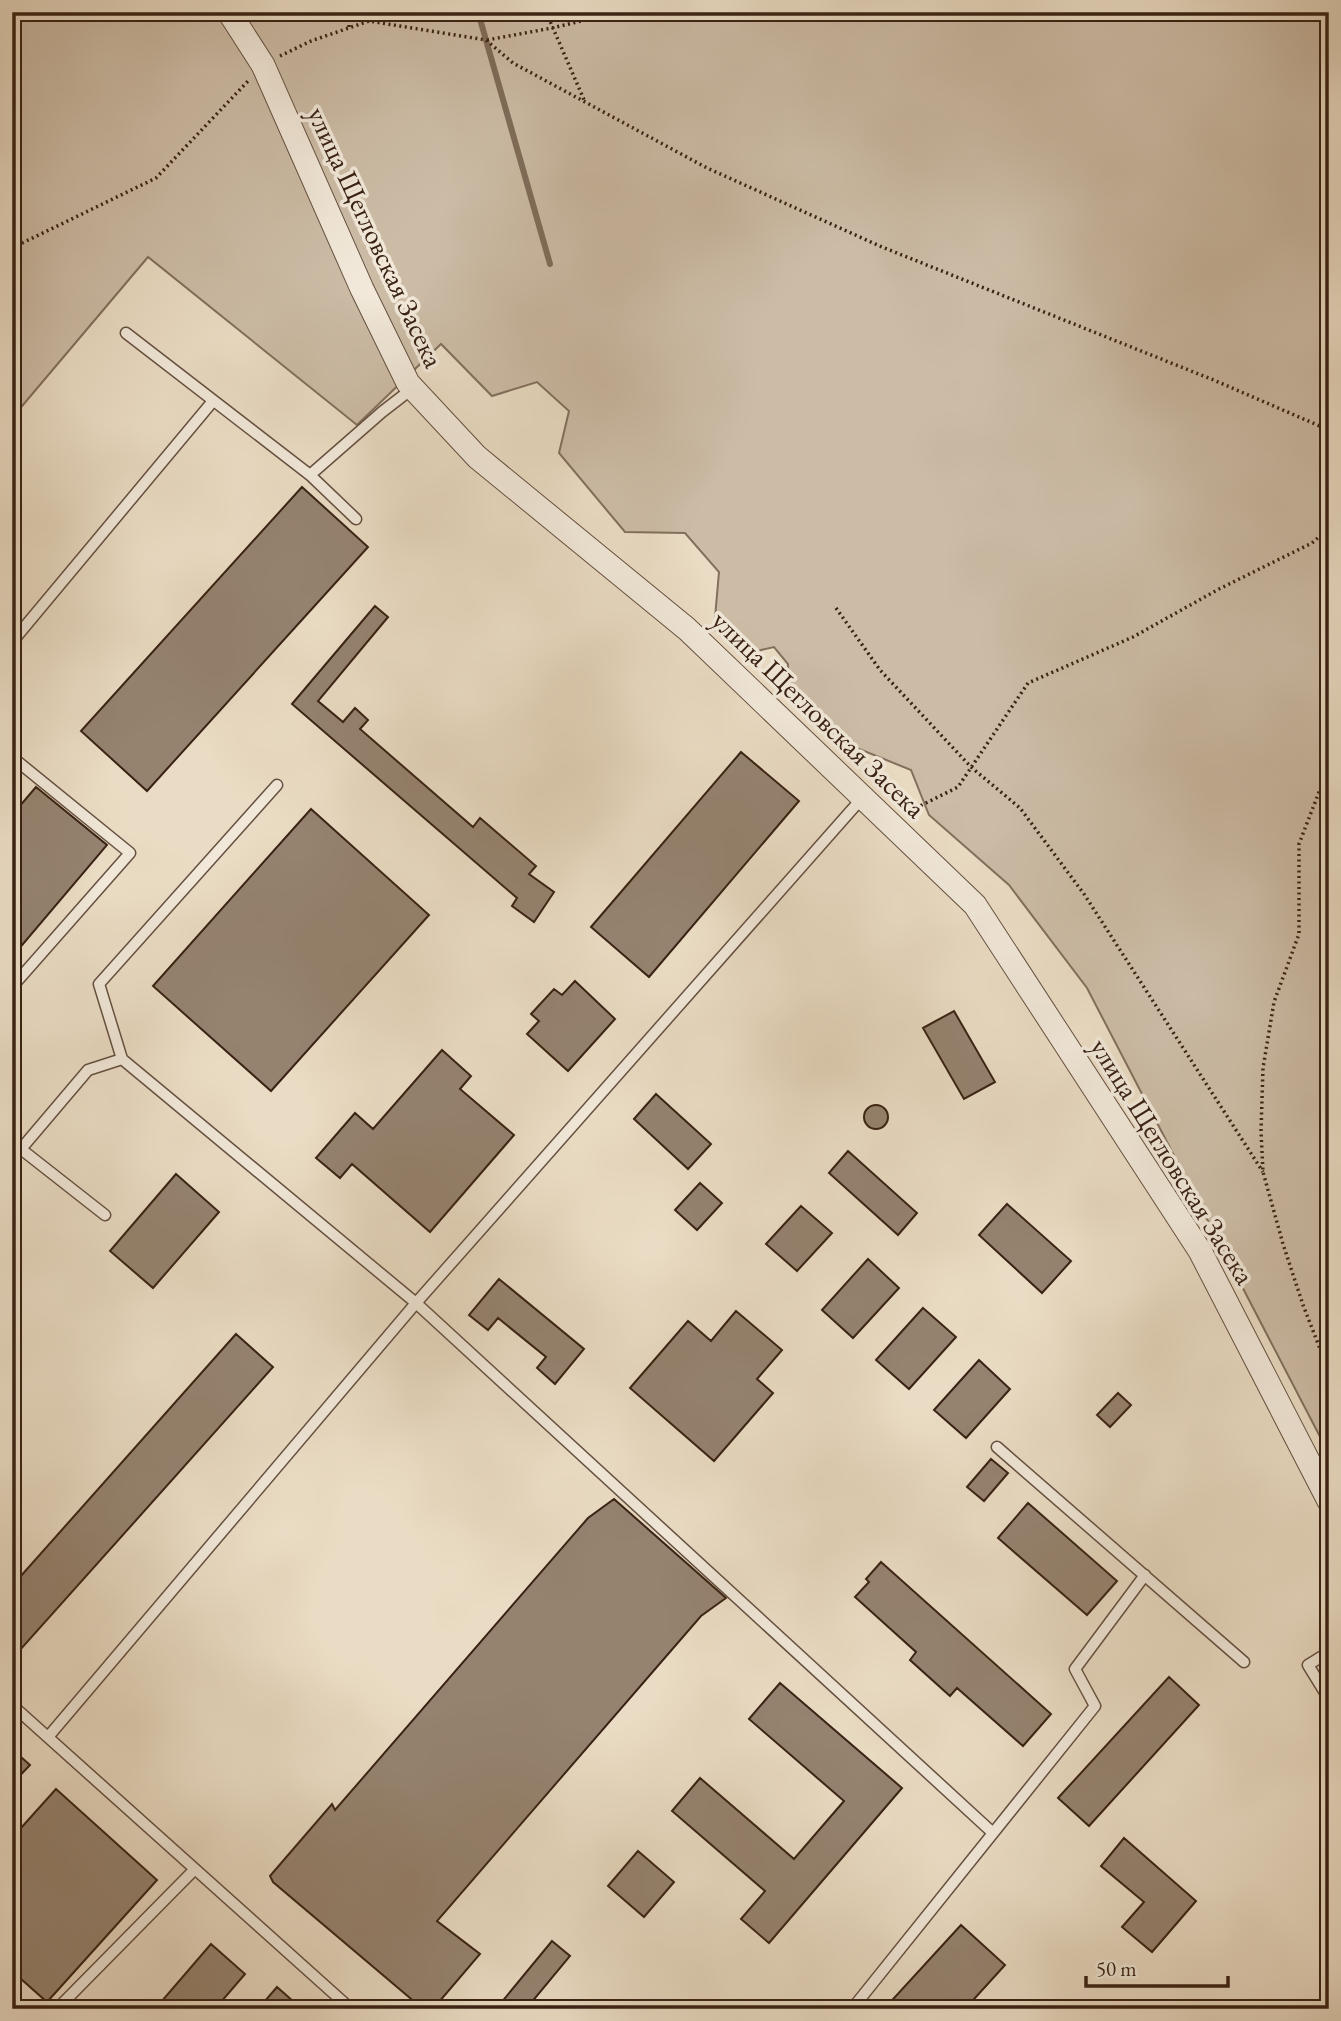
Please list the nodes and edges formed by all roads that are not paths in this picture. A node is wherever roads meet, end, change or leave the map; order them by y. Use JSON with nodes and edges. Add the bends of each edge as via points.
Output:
{"nodes":[{"id":1,"x":229,"y":12,"type":"edge"},
{"id":2,"x":126,"y":334,"type":"dead end"},
{"id":3,"x":413,"y":388,"type":"junction"},
{"id":4,"x":213,"y":401,"type":"junction"},
{"id":5,"x":310,"y":475,"type":"junction"},
{"id":6,"x":356,"y":519,"type":"dead end"},
{"id":7,"x":12,"y":642,"type":"edge"},
{"id":8,"x":16,"y":760,"type":"edge"},
{"id":9,"x":12,"y":773,"type":"edge"},
{"id":10,"x":276,"y":785,"type":"dead end"},
{"id":11,"x":863,"y":797,"type":"junction"},
{"id":12,"x":12,"y":987,"type":"edge"},
{"id":13,"x":122,"y":1059,"type":"junction"},
{"id":14,"x":17,"y":1146,"type":"edge"},
{"id":15,"x":105,"y":1215,"type":"dead end"},
{"id":16,"x":416,"y":1303,"type":"junction"},
{"id":17,"x":997,"y":1447,"type":"dead end"},
{"id":18,"x":1329,"y":1501,"type":"edge"},
{"id":19,"x":1145,"y":1575,"type":"junction"},
{"id":20,"x":1329,"y":1652,"type":"edge"},
{"id":21,"x":1244,"y":1662,"type":"dead end"},
{"id":22,"x":1329,"y":1699,"type":"edge"},
{"id":23,"x":12,"y":1705,"type":"edge"},
{"id":24,"x":48,"y":1737,"type":"junction"},
{"id":25,"x":993,"y":1833,"type":"junction"},
{"id":26,"x":195,"y":1869,"type":"junction"},
{"id":27,"x":57,"y":2009,"type":"edge"},
{"id":28,"x":351,"y":2009,"type":"edge"},
{"id":29,"x":852,"y":2009,"type":"edge"}],
"edges":[{"from":1,"to":3,"type":"street","name":"улица Щегловская Засека","via":[[263,65],[362,289]]},
{"from":2,"to":4,"type":"lane"},
{"from":3,"to":5,"type":"lane"},
{"from":3,"to":11,"type":"street","name":"улица Щегловская Засека","via":[[477,457],[687,629]]},
{"from":4,"to":5,"type":"lane"},
{"from":4,"to":7,"type":"lane"},
{"from":5,"to":6,"type":"lane"},
{"from":8,"to":9,"type":"lane"},
{"from":8,"to":12,"type":"lane","via":[[130,853]]},
{"from":10,"to":13,"type":"lane","via":[[99,984]]},
{"from":11,"to":16,"type":"lane"},
{"from":11,"to":18,"type":"street","name":"улица Щегловская Засека","via":[[975,905],[1192,1239]]},
{"from":13,"to":14,"type":"lane","via":[[88,1070]]},
{"from":13,"to":16,"type":"lane"},
{"from":14,"to":15,"type":"lane"},
{"from":16,"to":24,"type":"lane"},
{"from":16,"to":25,"type":"lane"},
{"from":17,"to":19,"type":"lane"},
{"from":19,"to":21,"type":"lane"},
{"from":19,"to":25,"type":"lane","via":[[1075,1669],[1095,1706]]},
{"from":20,"to":22,"type":"lane","via":[[1308,1665]]},
{"from":23,"to":24,"type":"lane"},
{"from":24,"to":26,"type":"lane"},
{"from":25,"to":29,"type":"lane"},
{"from":26,"to":27,"type":"lane"},
{"from":26,"to":28,"type":"lane"}]}
